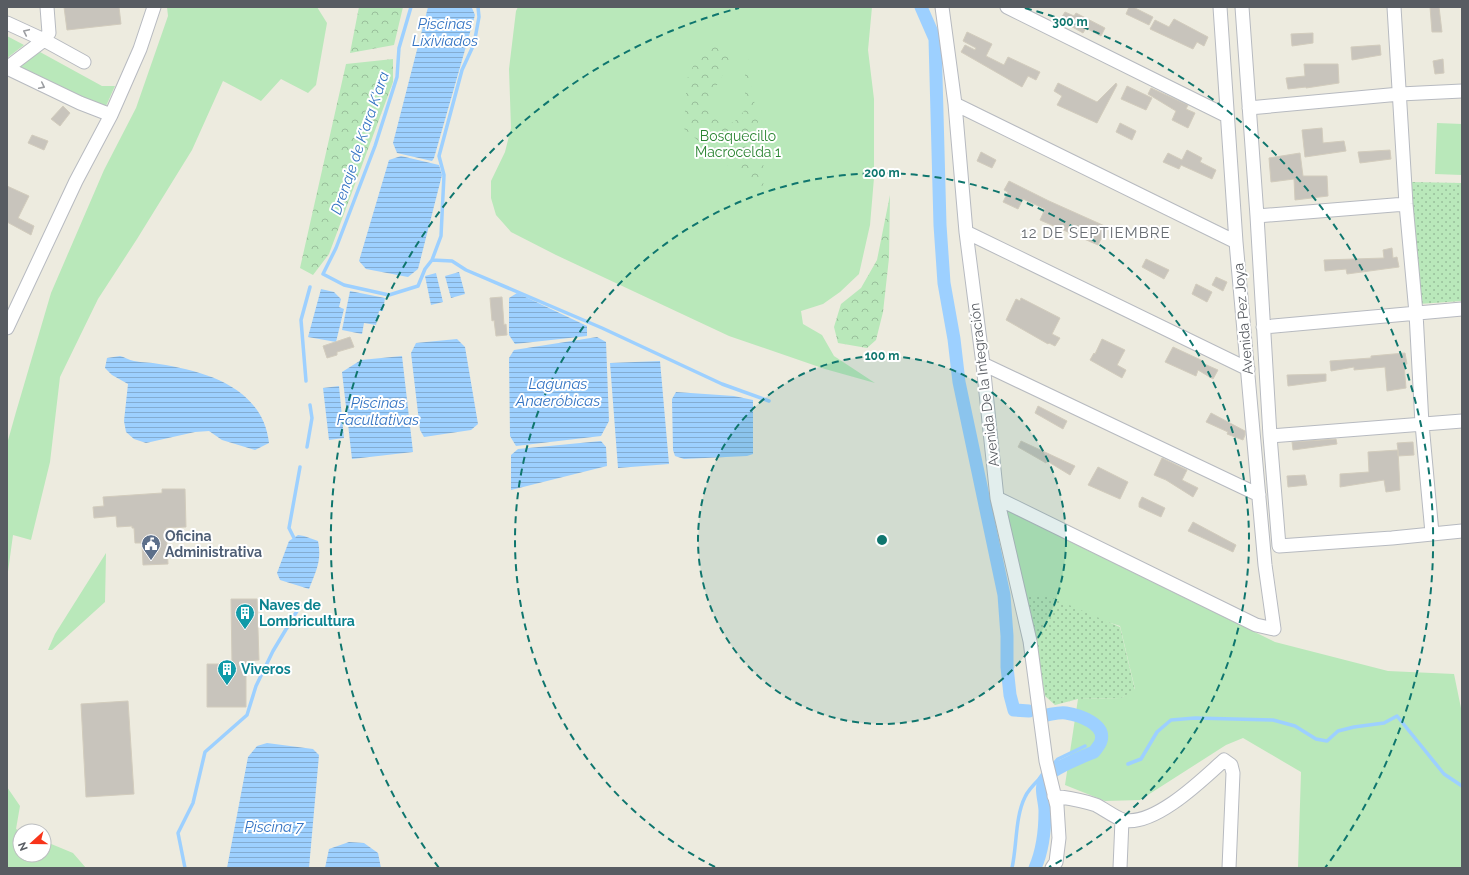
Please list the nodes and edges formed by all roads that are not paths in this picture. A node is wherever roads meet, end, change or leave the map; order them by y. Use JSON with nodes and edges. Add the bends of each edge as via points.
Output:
{"nodes":[{"id":1,"x":47,"y":7,"type":"edge"},
{"id":2,"x":154,"y":7,"type":"edge"},
{"id":3,"x":942,"y":7,"type":"edge"},
{"id":4,"x":1007,"y":7,"type":"edge"},
{"id":5,"x":1220,"y":7,"type":"edge"},
{"id":6,"x":1242,"y":7,"type":"edge"},
{"id":7,"x":1394,"y":7,"type":"edge"},
{"id":8,"x":7,"y":23,"type":"edge"},
{"id":9,"x":44,"y":40,"type":"junction"},
{"id":10,"x":84,"y":62,"type":"dead end"},
{"id":11,"x":7,"y":68,"type":"edge"},
{"id":12,"x":1462,"y":91,"type":"edge"},
{"id":13,"x":1400,"y":94,"type":"junction"},
{"id":14,"x":955,"y":104,"type":"junction"},
{"id":15,"x":1249,"y":108,"type":"junction"},
{"id":16,"x":112,"y":115,"type":"junction"},
{"id":17,"x":1227,"y":116,"type":"junction"},
{"id":18,"x":1406,"y":204,"type":"junction"},
{"id":19,"x":1257,"y":216,"type":"junction"},
{"id":20,"x":966,"y":232,"type":"junction"},
{"id":21,"x":1236,"y":242,"type":"junction"},
{"id":22,"x":1462,"y":309,"type":"edge"},
{"id":23,"x":1416,"y":313,"type":"junction"},
{"id":24,"x":1263,"y":327,"type":"junction"},
{"id":25,"x":7,"y":328,"type":"edge"},
{"id":26,"x":983,"y":364,"type":"junction"},
{"id":27,"x":1248,"y":369,"type":"junction"},
{"id":28,"x":1462,"y":420,"type":"edge"},
{"id":29,"x":1422,"y":424,"type":"junction"},
{"id":30,"x":1270,"y":436,"type":"junction"},
{"id":31,"x":1258,"y":495,"type":"junction"},
{"id":32,"x":997,"y":498,"type":"junction"},
{"id":33,"x":1462,"y":531,"type":"edge"},
{"id":34,"x":1432,"y":533,"type":"junction"},
{"id":35,"x":1053,"y":790,"type":"junction"},
{"id":36,"x":1122,"y":820,"type":"junction"},
{"id":37,"x":1052,"y":868,"type":"edge"},
{"id":38,"x":1120,"y":868,"type":"edge"},
{"id":39,"x":1229,"y":868,"type":"edge"}],
"edges":[{"from":1,"to":9,"type":"street","via":[[49,33]]},
{"from":2,"to":16,"type":"street","via":[[140,49]]},
{"from":3,"to":14,"type":"street","name":"Avenida De la Integración"},
{"from":4,"to":17,"type":"street"},
{"from":5,"to":17,"type":"street","name":"Avenida Pez Joya"},
{"from":6,"to":15,"type":"street","name":"Avenida Pez Joya"},
{"from":7,"to":13,"type":"street"},
{"from":9,"to":8,"type":"street","one_way":true},
{"from":9,"to":10,"type":"street"},
{"from":9,"to":11,"type":"street"},
{"from":11,"to":16,"type":"street","one_way":true,"via":[[80,104]]},
{"from":12,"to":13,"type":"street"},
{"from":13,"to":15,"type":"street"},
{"from":13,"to":18,"type":"street"},
{"from":14,"to":20,"type":"street","name":"Avenida De la Integración"},
{"from":14,"to":21,"type":"street"},
{"from":15,"to":19,"type":"street","name":"Avenida Pez Joya"},
{"from":16,"to":25,"type":"street","via":[[76,181]]},
{"from":17,"to":21,"type":"street","name":"Avenida Pez Joya"},
{"from":18,"to":19,"type":"street"},
{"from":18,"to":23,"type":"street"},
{"from":19,"to":24,"type":"street","name":"Avenida Pez Joya"},
{"from":20,"to":26,"type":"street","name":"Avenida De la Integración"},
{"from":20,"to":27,"type":"street"},
{"from":21,"to":27,"type":"street","name":"Avenida Pez Joya"},
{"from":22,"to":23,"type":"street"},
{"from":23,"to":24,"type":"street"},
{"from":23,"to":29,"type":"street"},
{"from":24,"to":30,"type":"street","name":"Avenida Pez Joya"},
{"from":26,"to":31,"type":"street"},
{"from":26,"to":32,"type":"street","name":"Avenida De la Integración"},
{"from":27,"to":31,"type":"street","name":"Avenida Pez Joya"},
{"from":28,"to":29,"type":"street"},
{"from":29,"to":30,"type":"street"},
{"from":29,"to":34,"type":"street"},
{"from":30,"to":34,"type":"street","name":"Avenida Pez Joya","via":[[1279,546]]},
{"from":31,"to":32,"type":"street","name":"Avenida Pez Joya","via":[[1274,630],[1256,625]]},
{"from":32,"to":35,"type":"street","name":"Avenida De la Integración","via":[[1030,641],[1046,761]]},
{"from":33,"to":34,"type":"street"},
{"from":35,"to":36,"type":"street","via":[[1108,811]]},
{"from":35,"to":37,"type":"street","name":"Avenida De la Integración","via":[[1059,838],[1056,862]]},
{"from":36,"to":38,"type":"street"},
{"from":36,"to":39,"type":"street","via":[[1146,818],[1165,808],[1193,788],[1224,760],[1231,765],[1233,773]]}]}
